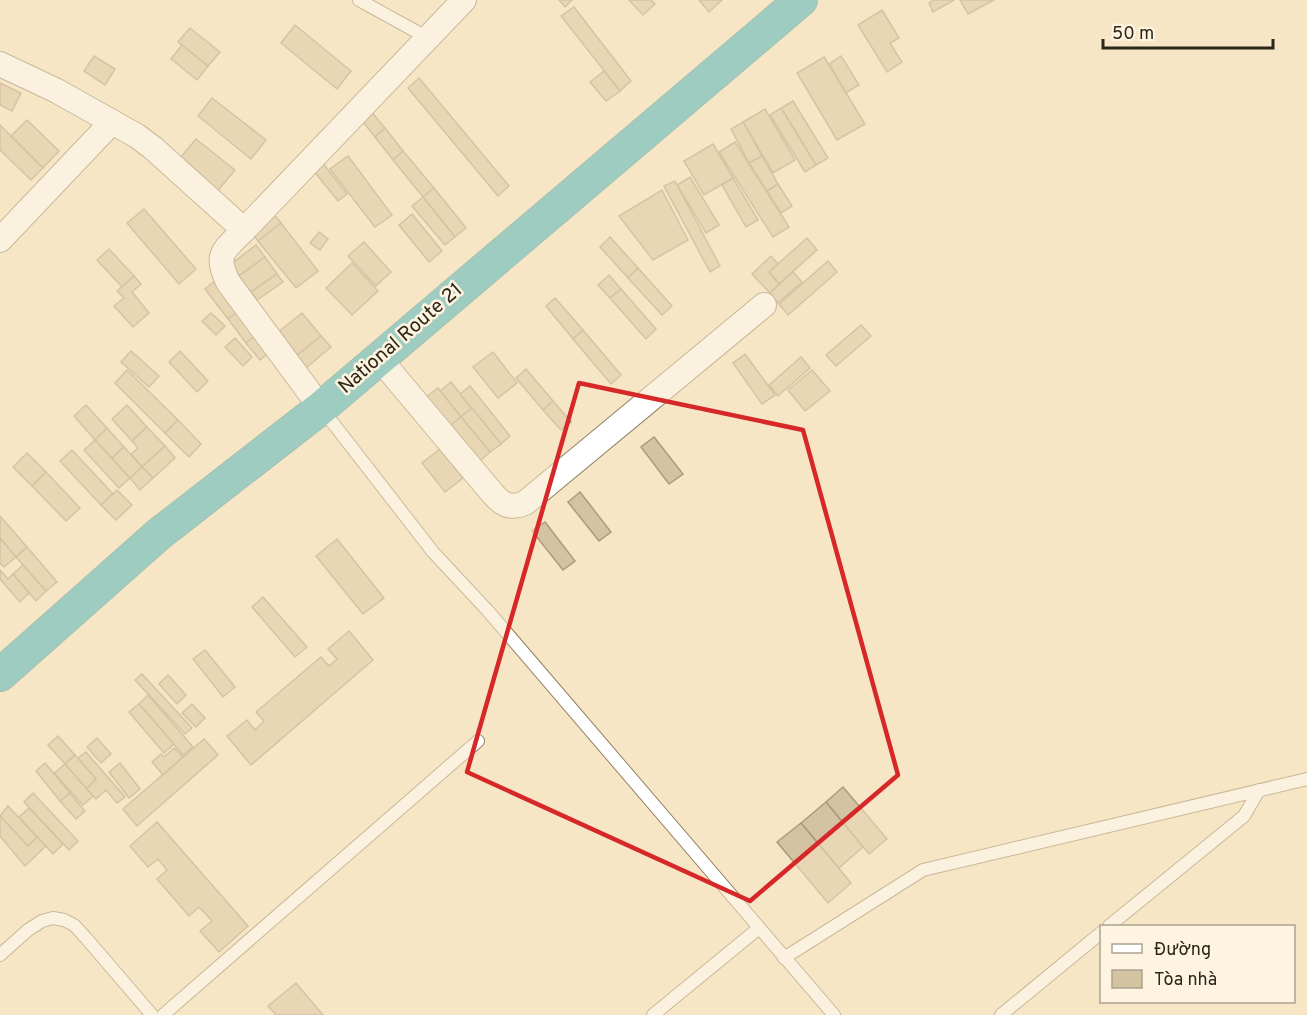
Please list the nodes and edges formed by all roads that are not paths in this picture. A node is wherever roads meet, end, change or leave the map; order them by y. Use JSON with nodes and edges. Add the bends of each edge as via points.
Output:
{"nodes":[{"id":1,"x":359,"y":0,"type":"edge"},
{"id":2,"x":464,"y":0,"type":"edge"},
{"id":3,"x":801,"y":0,"type":"edge"},
{"id":4,"x":428,"y":38,"type":"junction"},
{"id":5,"x":0,"y":63,"type":"edge"},
{"id":6,"x":112,"y":122,"type":"junction"},
{"id":7,"x":244,"y":230,"type":"junction"},
{"id":8,"x":0,"y":240,"type":"edge"},
{"id":9,"x":764,"y":305,"type":"dead end"},
{"id":10,"x":378,"y":358,"type":"junction"},
{"id":11,"x":321,"y":408,"type":"junction"},
{"id":12,"x":0,"y":675,"type":"edge"},
{"id":13,"x":478,"y":741,"type":"dead end"},
{"id":14,"x":1307,"y":779,"type":"edge"},
{"id":15,"x":1259,"y":790,"type":"junction"},
{"id":16,"x":1111,"y":925,"type":"edge"},
{"id":17,"x":759,"y":928,"type":"junction"},
{"id":18,"x":1100,"y":933,"type":"edge"},
{"id":19,"x":0,"y":955,"type":"edge"},
{"id":20,"x":784,"y":958,"type":"junction"},
{"id":21,"x":152,"y":1015,"type":"edge"},
{"id":22,"x":163,"y":1015,"type":"edge"},
{"id":23,"x":653,"y":1015,"type":"edge"},
{"id":24,"x":834,"y":1015,"type":"edge"},
{"id":25,"x":1001,"y":1015,"type":"edge"}],
"edges":[{"from":1,"to":4,"type":"lane"},
{"from":2,"to":4,"type":"street"},
{"from":3,"to":10,"type":"highway","name":"National Route 21"},
{"from":4,"to":7,"type":"street"},
{"from":5,"to":6,"type":"street"},
{"from":6,"to":7,"type":"street","via":[[138,135]]},
{"from":6,"to":8,"type":"street"},
{"from":7,"to":11,"type":"street","via":[[222,255],[222,270]]},
{"from":9,"to":10,"type":"street","via":[[517,506],[502,504],[492,494]]},
{"from":10,"to":11,"type":"highway","name":"National Route 21"},
{"from":11,"to":12,"type":"highway","name":"National Route 21","via":[[159,534]]},
{"from":11,"to":17,"type":"lane","via":[[433,552]]},
{"from":13,"to":22,"type":"lane"},
{"from":14,"to":15,"type":"lane"},
{"from":15,"to":16,"type":"lane","via":[[1244,816]]},
{"from":15,"to":20,"type":"lane","via":[[923,870]]},
{"from":17,"to":20,"type":"lane"},
{"from":17,"to":23,"type":"lane"},
{"from":18,"to":25,"type":"lane"},
{"from":19,"to":21,"type":"lane","via":[[42,921],[64,920],[86,938]]},
{"from":20,"to":24,"type":"lane"}]}
